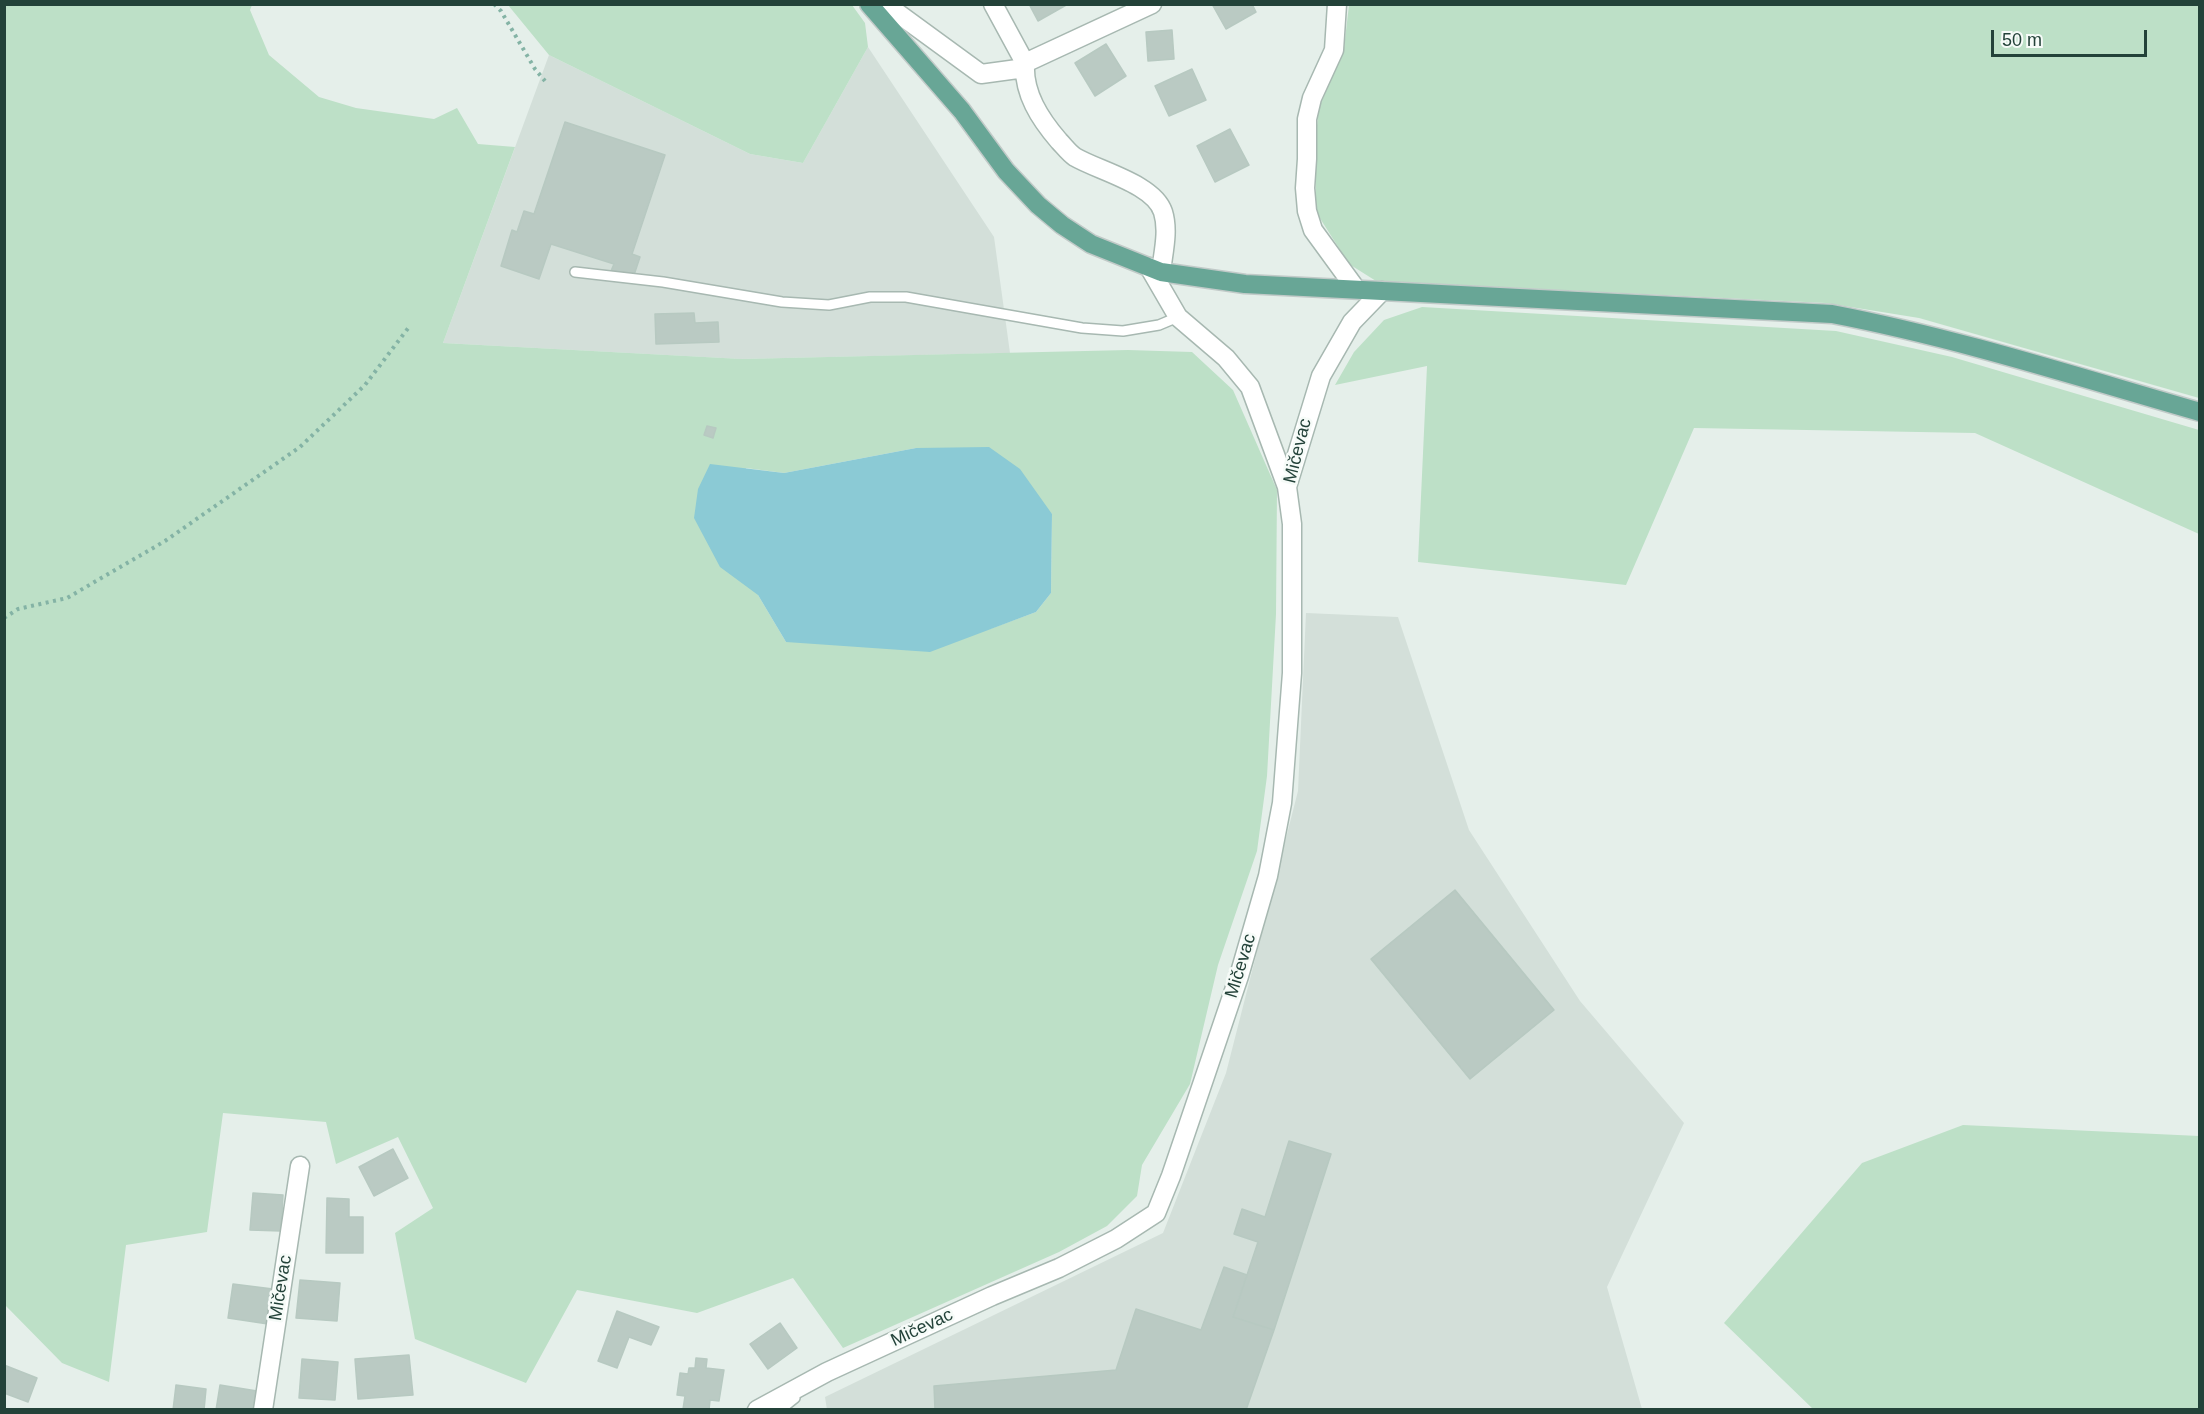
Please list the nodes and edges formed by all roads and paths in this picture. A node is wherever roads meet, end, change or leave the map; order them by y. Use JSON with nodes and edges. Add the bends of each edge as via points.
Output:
{"nodes":[{"id":1,"x":494,"y":4,"type":"edge"},
{"id":2,"x":870,"y":4,"type":"edge"},
{"id":3,"x":882,"y":4,"type":"edge"},
{"id":4,"x":993,"y":4,"type":"edge"},
{"id":5,"x":1152,"y":4,"type":"edge"},
{"id":6,"x":1337,"y":4,"type":"edge"},
{"id":7,"x":1025,"y":65,"type":"junction"},
{"id":8,"x":545,"y":81,"type":"dead end"},
{"id":9,"x":1155,"y":269,"type":"junction"},
{"id":10,"x":575,"y":272,"type":"dead end"},
{"id":11,"x":1356,"y":289,"type":"junction"},
{"id":12,"x":1382,"y":291,"type":"junction"},
{"id":13,"x":1178,"y":317,"type":"junction"},
{"id":14,"x":409,"y":327,"type":"dead end"},
{"id":15,"x":2199,"y":412,"type":"edge"},
{"id":16,"x":1287,"y":486,"type":"junction"},
{"id":17,"x":4,"y":618,"type":"edge"},
{"id":18,"x":300,"y":1166,"type":"dead end"},
{"id":19,"x":827,"y":1372,"type":"junction"},
{"id":20,"x":263,"y":1410,"type":"edge"},
{"id":21,"x":757,"y":1410,"type":"edge"},
{"id":22,"x":780,"y":1410,"type":"edge"}],
"edges":[{"from":1,"to":8,"type":"path"},
{"from":2,"to":9,"type":"main road","via":[[1038,205],[1091,244]]},
{"from":3,"to":7,"type":"street","via":[[981,74]]},
{"from":4,"to":7,"type":"street"},
{"from":5,"to":7,"type":"street"},
{"from":6,"to":11,"type":"street","via":[[1334,50],[1307,119],[1306,211],[1313,230]]},
{"from":7,"to":9,"type":"street","via":[[1025,83],[1032,102],[1073,156],[1143,189],[1162,210],[1166,226]]},
{"from":9,"to":11,"type":"main road","via":[[1245,284]]},
{"from":9,"to":13,"type":"street"},
{"from":10,"to":13,"type":"lane","via":[[782,302],[829,305],[870,297],[906,297],[1092,329],[1123,331]]},
{"from":11,"to":12,"type":"main road"},
{"from":12,"to":15,"type":"main road","via":[[1832,315],[1886,324]]},
{"from":12,"to":16,"type":"street","name":"Mičevac","via":[[1352,322],[1321,376]]},
{"from":13,"to":16,"type":"street","via":[[1226,358],[1250,387]]},
{"from":14,"to":17,"type":"path","via":[[365,385],[300,447],[165,541],[76,593],[18,609]]},
{"from":16,"to":19,"type":"street","name":"Mičevac","via":[[1292,524],[1292,673],[1282,802],[1268,876],[1239,976],[1156,1212],[1116,1239],[1059,1268]]},
{"from":18,"to":20,"type":"street","name":"Mičevac"},
{"from":19,"to":21,"type":"street","name":"Mičevac"},
{"from":19,"to":22,"type":"lane"}]}
